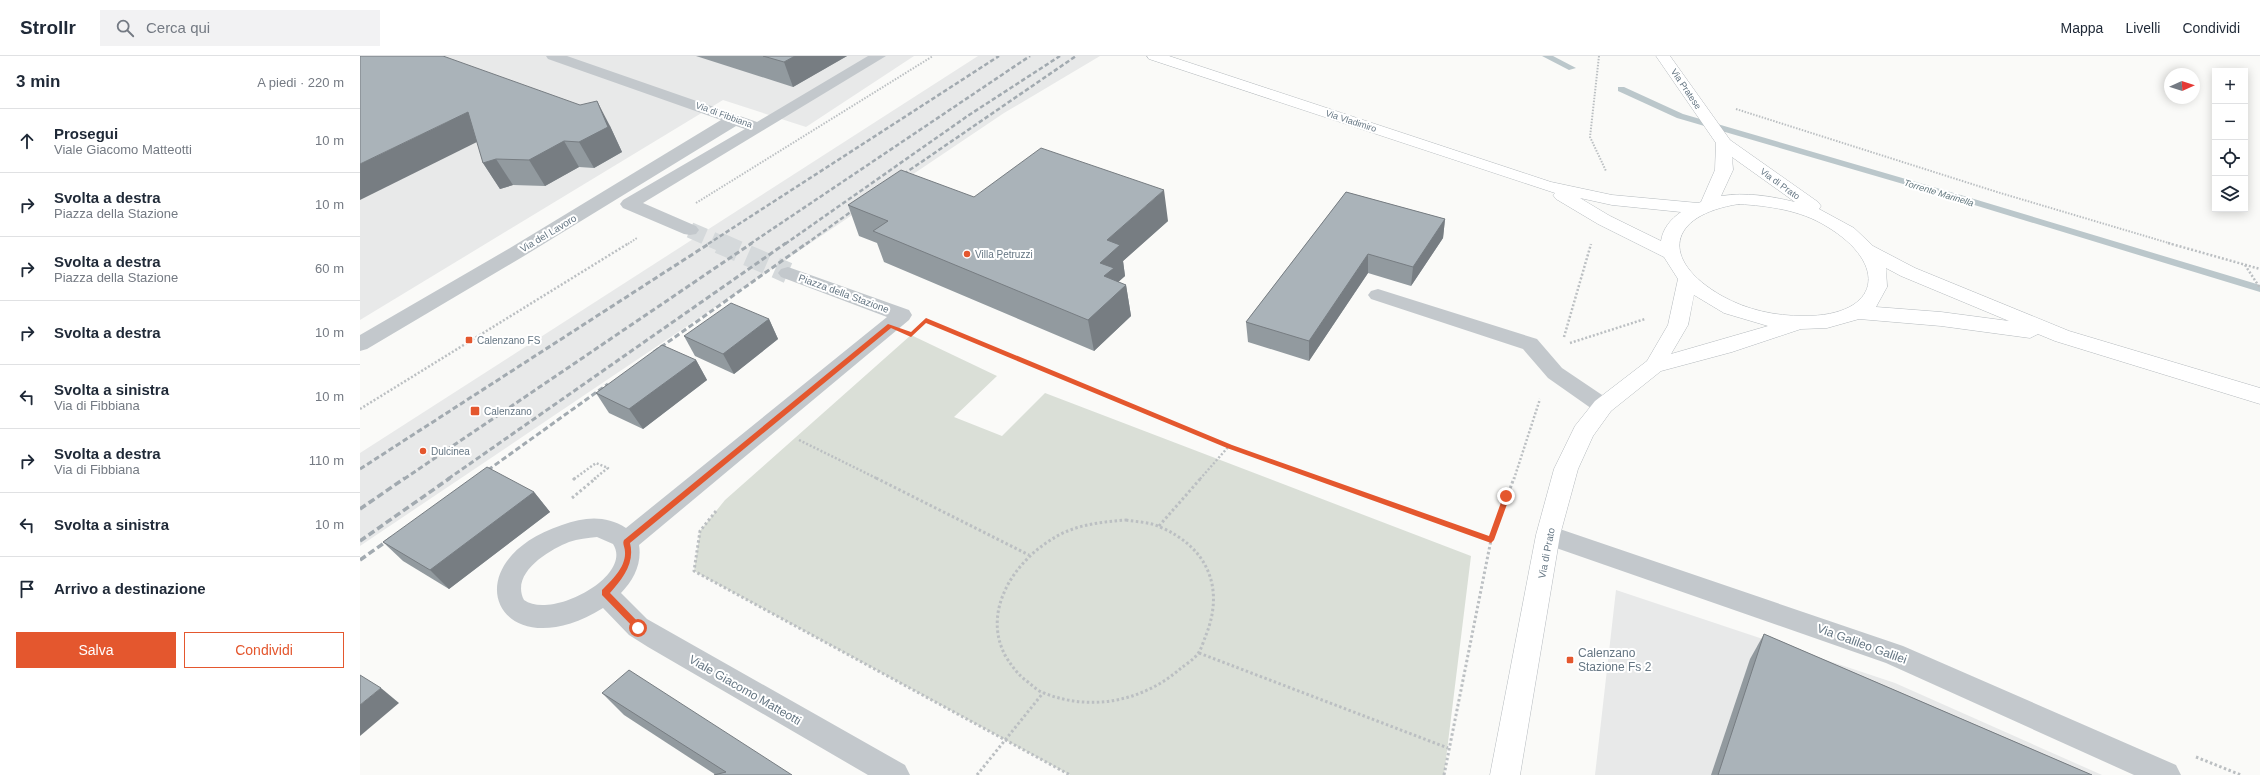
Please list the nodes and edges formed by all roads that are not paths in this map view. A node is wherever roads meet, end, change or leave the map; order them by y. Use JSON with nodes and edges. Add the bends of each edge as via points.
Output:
{"nodes":[{"id":1,"x":553,"y":56,"type":"edge"},
{"id":2,"x":879,"y":56,"type":"edge"},
{"id":3,"x":1154,"y":56,"type":"edge"},
{"id":4,"x":1663,"y":56,"type":"edge"},
{"id":5,"x":735,"y":119,"type":"junction"},
{"id":6,"x":1709,"y":123,"type":"joint"},
{"id":7,"x":758,"y":128,"type":"junction"},
{"id":8,"x":1724,"y":143,"type":"junction"},
{"id":9,"x":1548,"y":186,"type":"junction"},
{"id":10,"x":1702,"y":206,"type":"junction"},
{"id":11,"x":1837,"y":224,"type":"junction"},
{"id":12,"x":690,"y":230,"type":"tunnel mouth"},
{"id":13,"x":1868,"y":251,"type":"junction"},
{"id":14,"x":1671,"y":254,"type":"junction"},
{"id":15,"x":788,"y":273,"type":"tunnel mouth"},
{"id":16,"x":1687,"y":279,"type":"junction"},
{"id":17,"x":1378,"y":295,"type":"dead end"},
{"id":18,"x":1856,"y":312,"type":"junction"},
{"id":19,"x":1799,"y":323,"type":"junction"},
{"id":20,"x":2062,"y":336,"type":"junction"},
{"id":21,"x":360,"y":344,"type":"edge"},
{"id":22,"x":1654,"y":366,"type":"junction"},
{"id":23,"x":2260,"y":396,"type":"edge"},
{"id":24,"x":1603,"y":406,"type":"junction"},
{"id":25,"x":1548,"y":535,"type":"junction"},
{"id":26,"x":626,"y":542,"type":"junction"},
{"id":27,"x":605,"y":593,"type":"junction"},
{"id":28,"x":894,"y":775,"type":"edge"},
{"id":29,"x":1505,"y":775,"type":"edge"},
{"id":30,"x":2166,"y":775,"type":"edge"}],
"edges":[{"from":1,"to":5,"type":"street","name":"Via di Fibbiana"},
{"from":2,"to":7,"type":"street"},
{"from":3,"to":9,"type":"main road","name":"Via Vladimiro"},
{"from":4,"to":6,"type":"main road","name":"Via Pratese"},
{"from":5,"to":7,"type":"street","name":"Via di Fibbiana"},
{"from":5,"to":21,"type":"street","name":"Via del Lavoro"},
{"from":6,"to":8,"type":"main road","name":"Via di Prato"},
{"from":7,"to":12,"type":"street","name":"Via di Fibbiana","via":[[629,204]]},
{"from":8,"to":10,"type":"main road","via":[[1724,170]]},
{"from":8,"to":11,"type":"main road","name":"Via di Prato"},
{"from":9,"to":10,"type":"main road","name":"Via Vladimiro","via":[[1612,200]]},
{"from":9,"to":14,"type":"main road","name":"Via Vladimiro","via":[[1604,220]]},
{"from":10,"to":11,"type":"main road","name":"Via di Prato","via":[[1739,199],[1772,202],[1806,210]]},
{"from":10,"to":14,"type":"main road","name":"Via di Prato","via":[[1679,220],[1670,236]]},
{"from":11,"to":13,"type":"main road","name":"Via di Prato","via":[[1860,241]]},
{"from":13,"to":18,"type":"main road","name":"Via di Prato","via":[[1878,272],[1877,291],[1869,303]]},
{"from":13,"to":20,"type":"main road","via":[[1922,278]]},
{"from":14,"to":16,"type":"main road","name":"Via di Prato"},
{"from":15,"to":26,"type":"street","name":"Piazza della Stazione","via":[[902,314]]},
{"from":16,"to":19,"type":"main road","name":"Via di Prato","via":[[1724,304],[1748,314]]},
{"from":16,"to":22,"type":"main road","name":"Via di Prato","via":[[1678,325]]},
{"from":17,"to":24,"type":"street","via":[[1530,344],[1555,373]]},
{"from":18,"to":19,"type":"main road","name":"Via di Prato","via":[[1831,321]]},
{"from":18,"to":20,"type":"main road","via":[[1941,319]]},
{"from":19,"to":22,"type":"main road","name":"Via di Prato"},
{"from":20,"to":23,"type":"main road"},
{"from":22,"to":24,"type":"main road","name":"Via di Prato"},
{"from":24,"to":25,"type":"main road","name":"Via di Prato","via":[[1583,432],[1566,469]]},
{"from":25,"to":29,"type":"main road","name":"Via di Prato"},
{"from":25,"to":30,"type":"street","name":"Via Galileo Galilei","via":[[1894,654]]},
{"from":26,"to":27,"type":"street","via":[[629,553],[626,565]]},
{"from":26,"to":27,"type":"street","via":[[610,529],[582,528],[562,534],[543,543],[526,556],[508,585],[508,599],[515,610],[528,616],[546,617],[573,610]]},
{"from":27,"to":28,"type":"street","name":"Viale Giacomo Matteotti","via":[[644,631]]}]}
